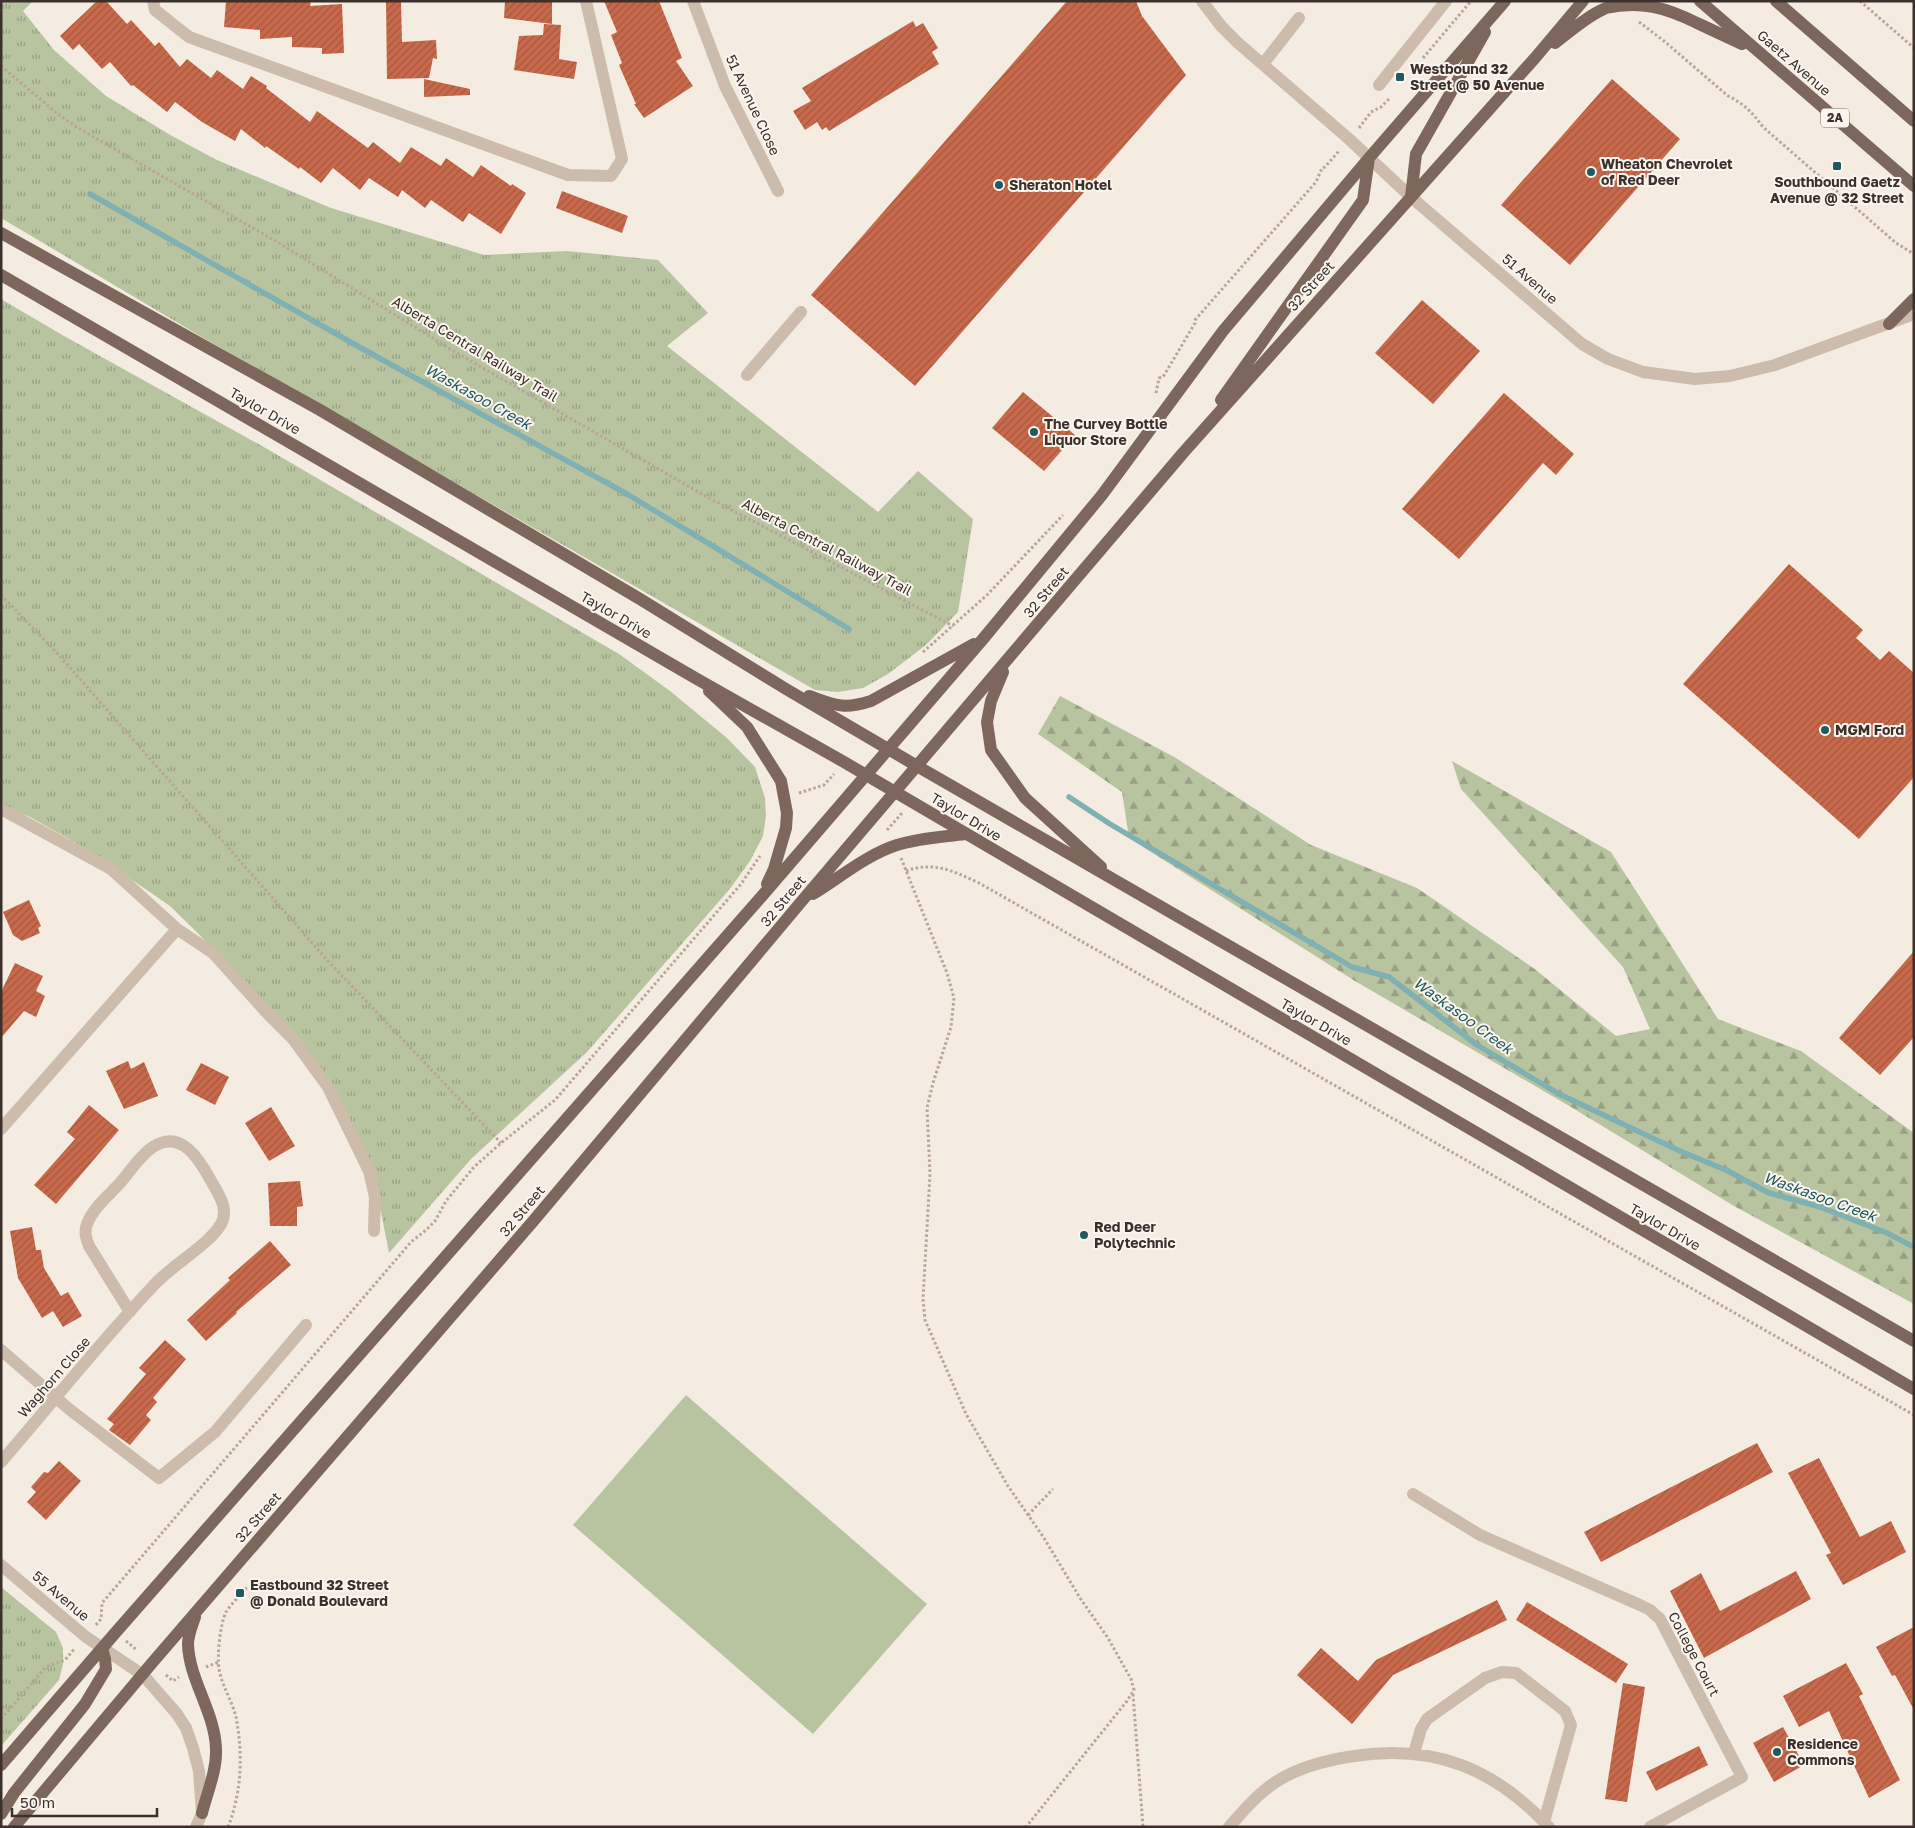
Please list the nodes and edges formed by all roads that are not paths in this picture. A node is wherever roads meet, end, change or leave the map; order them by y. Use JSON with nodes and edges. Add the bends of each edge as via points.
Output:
{"nodes":[{"id":1,"x":154,"y":1,"type":"edge"},
{"id":2,"x":586,"y":1,"type":"edge"},
{"id":3,"x":693,"y":1,"type":"edge"},
{"id":4,"x":1202,"y":1,"type":"edge"},
{"id":5,"x":1446,"y":1,"type":"edge"},
{"id":6,"x":1583,"y":1,"type":"edge"},
{"id":7,"x":1700,"y":1,"type":"edge"},
{"id":8,"x":1776,"y":1,"type":"edge"},
{"id":9,"x":1784,"y":1,"type":"edge"},
{"id":10,"x":1502,"y":4,"type":"edge"},
{"id":11,"x":1794,"y":17,"type":"junction"},
{"id":12,"x":1299,"y":18,"type":"dead end"},
{"id":13,"x":1756,"y":50,"type":"junction"},
{"id":14,"x":1535,"y":58,"type":"junction"},
{"id":15,"x":1262,"y":64,"type":"junction"},
{"id":16,"x":1379,"y":85,"type":"dead end"},
{"id":17,"x":1914,"y":121,"type":"edge"},
{"id":18,"x":1369,"y":158,"type":"junction"},
{"id":19,"x":1914,"y":186,"type":"edge"},
{"id":20,"x":778,"y":191,"type":"dead end"},
{"id":21,"x":1411,"y":197,"type":"junction"},
{"id":22,"x":1,"y":234,"type":"edge"},
{"id":23,"x":1,"y":275,"type":"edge"},
{"id":24,"x":1914,"y":299,"type":"edge"},
{"id":25,"x":800,"y":312,"type":"dead end"},
{"id":26,"x":1914,"y":314,"type":"edge"},
{"id":27,"x":1889,"y":324,"type":"junction"},
{"id":28,"x":747,"y":374,"type":"dead end"},
{"id":29,"x":1183,"y":453,"type":"junction"},
{"id":30,"x":983,"y":639,"type":"junction"},
{"id":31,"x":1008,"y":660,"type":"junction"},
{"id":32,"x":696,"y":679,"type":"junction"},
{"id":33,"x":786,"y":689,"type":"junction"},
{"id":34,"x":889,"y":749,"type":"junction"},
{"id":35,"x":917,"y":766,"type":"junction"},
{"id":36,"x":866,"y":775,"type":"junction"},
{"id":37,"x":895,"y":792,"type":"junction"},
{"id":38,"x":1,"y":809,"type":"edge"},
{"id":39,"x":965,"y":834,"type":"junction"},
{"id":40,"x":1119,"y":884,"type":"junction"},
{"id":41,"x":762,"y":896,"type":"junction"},
{"id":42,"x":800,"y":902,"type":"junction"},
{"id":43,"x":177,"y":929,"type":"junction"},
{"id":44,"x":1,"y":1129,"type":"edge"},
{"id":45,"x":374,"y":1231,"type":"dead end"},
{"id":46,"x":130,"y":1312,"type":"junction"},
{"id":47,"x":306,"y":1325,"type":"dead end"},
{"id":48,"x":1914,"y":1341,"type":"edge"},
{"id":49,"x":1,"y":1350,"type":"edge"},
{"id":50,"x":1914,"y":1389,"type":"edge"},
{"id":51,"x":56,"y":1398,"type":"junction"},
{"id":52,"x":1,"y":1462,"type":"edge"},
{"id":53,"x":1413,"y":1494,"type":"dead end"},
{"id":54,"x":1,"y":1565,"type":"edge"},
{"id":55,"x":196,"y":1613,"type":"junction"},
{"id":56,"x":102,"y":1648,"type":"junction"},
{"id":57,"x":143,"y":1675,"type":"junction"},
{"id":58,"x":1414,"y":1753,"type":"junction"},
{"id":59,"x":1,"y":1765,"type":"edge"},
{"id":60,"x":202,"y":1813,"type":"junction"},
{"id":61,"x":1,"y":1814,"type":"edge"},
{"id":62,"x":1546,"y":1824,"type":"edge"},
{"id":63,"x":14,"y":1827,"type":"edge"},
{"id":64,"x":196,"y":1827,"type":"edge"},
{"id":65,"x":1229,"y":1827,"type":"edge"},
{"id":66,"x":1650,"y":1827,"type":"edge"}],
"edges":[{"from":1,"to":2,"type":"street","via":[[155,10],[189,37],[568,175],[612,176],[622,159]]},
{"from":3,"to":20,"type":"street","name":"51 Avenue Close","via":[[725,86]]},
{"from":4,"to":15,"type":"street","name":"51 Avenue","via":[[1221,26]]},
{"from":5,"to":16,"type":"street"},
{"from":6,"to":14,"type":"main road","name":"32 Street"},
{"from":7,"to":13,"type":"main road","name":"Gaetz Avenue","number":"2A"},
{"from":8,"to":11,"type":"main road"},
{"from":9,"to":11,"type":"main road"},
{"from":10,"to":18,"type":"main road","name":"32 Street"},
{"from":10,"to":21,"type":"main road","via":[[1416,154]]},
{"from":11,"to":17,"type":"main road"},
{"from":12,"to":15,"type":"street"},
{"from":13,"to":14,"type":"main road","via":[[1660,5],[1629,3],[1606,8],[1587,18]]},
{"from":13,"to":19,"type":"main road","name":"Gaetz Avenue","number":"2A"},
{"from":14,"to":21,"type":"main road","name":"32 Street"},
{"from":15,"to":18,"type":"street","name":"51 Avenue"},
{"from":18,"to":21,"type":"street","name":"51 Avenue"},
{"from":18,"to":29,"type":"main road","via":[[1363,200]]},
{"from":18,"to":30,"type":"main road","name":"32 Street","via":[[1223,331],[1102,495]]},
{"from":21,"to":27,"type":"street","name":"51 Avenue","via":[[1582,344],[1608,359],[1643,372],[1694,379],[1730,376],[1775,365]]},
{"from":21,"to":29,"type":"main road","name":"32 Street"},
{"from":22,"to":33,"type":"main road","name":"Taylor Drive","via":[[320,410]]},
{"from":23,"to":32,"type":"main road","name":"Taylor Drive"},
{"from":24,"to":27,"type":"main road"},
{"from":25,"to":28,"type":"street"},
{"from":26,"to":27,"type":"street","name":"51 Avenue"},
{"from":29,"to":31,"type":"main road","name":"32 Street"},
{"from":30,"to":33,"type":"main road","via":[[871,701],[856,706],[842,707]]},
{"from":30,"to":34,"type":"main road","name":"32 Street"},
{"from":31,"to":35,"type":"main road","name":"32 Street"},
{"from":31,"to":40,"type":"main road","via":[[991,701],[987,722],[991,750],[1025,798]]},
{"from":32,"to":36,"type":"main road","name":"Taylor Drive"},
{"from":32,"to":41,"type":"main road","via":[[747,728],[780,781],[787,813],[786,828]]},
{"from":33,"to":34,"type":"main road","name":"Taylor Drive"},
{"from":34,"to":35,"type":"main road","name":"Taylor Drive"},
{"from":34,"to":36,"type":"main road","name":"32 Street"},
{"from":35,"to":37,"type":"main road","name":"32 Street"},
{"from":35,"to":40,"type":"main road","name":"Taylor Drive"},
{"from":36,"to":37,"type":"main road","name":"Taylor Drive"},
{"from":36,"to":41,"type":"main road","name":"32 Street"},
{"from":37,"to":39,"type":"main road","name":"Taylor Drive"},
{"from":37,"to":42,"type":"main road","name":"32 Street"},
{"from":38,"to":43,"type":"street","via":[[111,870]]},
{"from":39,"to":42,"type":"main road","via":[[923,839],[884,850]]},
{"from":39,"to":50,"type":"main road","name":"Taylor Drive"},
{"from":40,"to":48,"type":"main road","name":"Taylor Drive"},
{"from":41,"to":56,"type":"main road","name":"32 Street"},
{"from":42,"to":55,"type":"main road","name":"32 Street","via":[[535,1219]]},
{"from":43,"to":44,"type":"street"},
{"from":43,"to":45,"type":"street","via":[[213,953],[293,1039],[328,1087],[370,1171],[375,1197]]},
{"from":46,"to":46,"type":"street","name":"Waghorn Close","via":[[157,1281],[212,1236],[224,1218],[224,1206],[198,1158],[180,1144],[170,1142],[152,1147],[93,1213],[86,1230],[89,1246]]},
{"from":46,"to":51,"type":"street","name":"Waghorn Close"},
{"from":47,"to":51,"type":"street","via":[[215,1432],[160,1478]]},
{"from":49,"to":51,"type":"street"},
{"from":51,"to":52,"type":"street","name":"Waghorn Close"},
{"from":53,"to":66,"type":"street","name":"College Court","via":[[1480,1535],[1640,1605],[1660,1619],[1742,1777]]},
{"from":54,"to":56,"type":"street","name":"55 Avenue"},
{"from":55,"to":57,"type":"main road","name":"32 Street"},
{"from":55,"to":60,"type":"main road","via":[[188,1641],[189,1654],[216,1749]]},
{"from":56,"to":57,"type":"street","name":"55 Avenue"},
{"from":56,"to":59,"type":"main road","name":"32 Street"},
{"from":56,"to":61,"type":"main road","via":[[106,1669],[85,1704]]},
{"from":57,"to":60,"type":"street","name":"55 Avenue","via":[[166,1699],[186,1728],[199,1771]]},
{"from":57,"to":63,"type":"main road","name":"32 Street"},
{"from":58,"to":62,"type":"street","via":[[1447,1759],[1476,1770],[1524,1802]]},
{"from":58,"to":62,"type":"street","via":[[1421,1729],[1428,1719],[1485,1678],[1502,1672],[1516,1673],[1565,1710],[1570,1725]]},
{"from":58,"to":65,"type":"street","via":[[1370,1753],[1307,1766],[1277,1781]]},
{"from":60,"to":64,"type":"street"}]}
